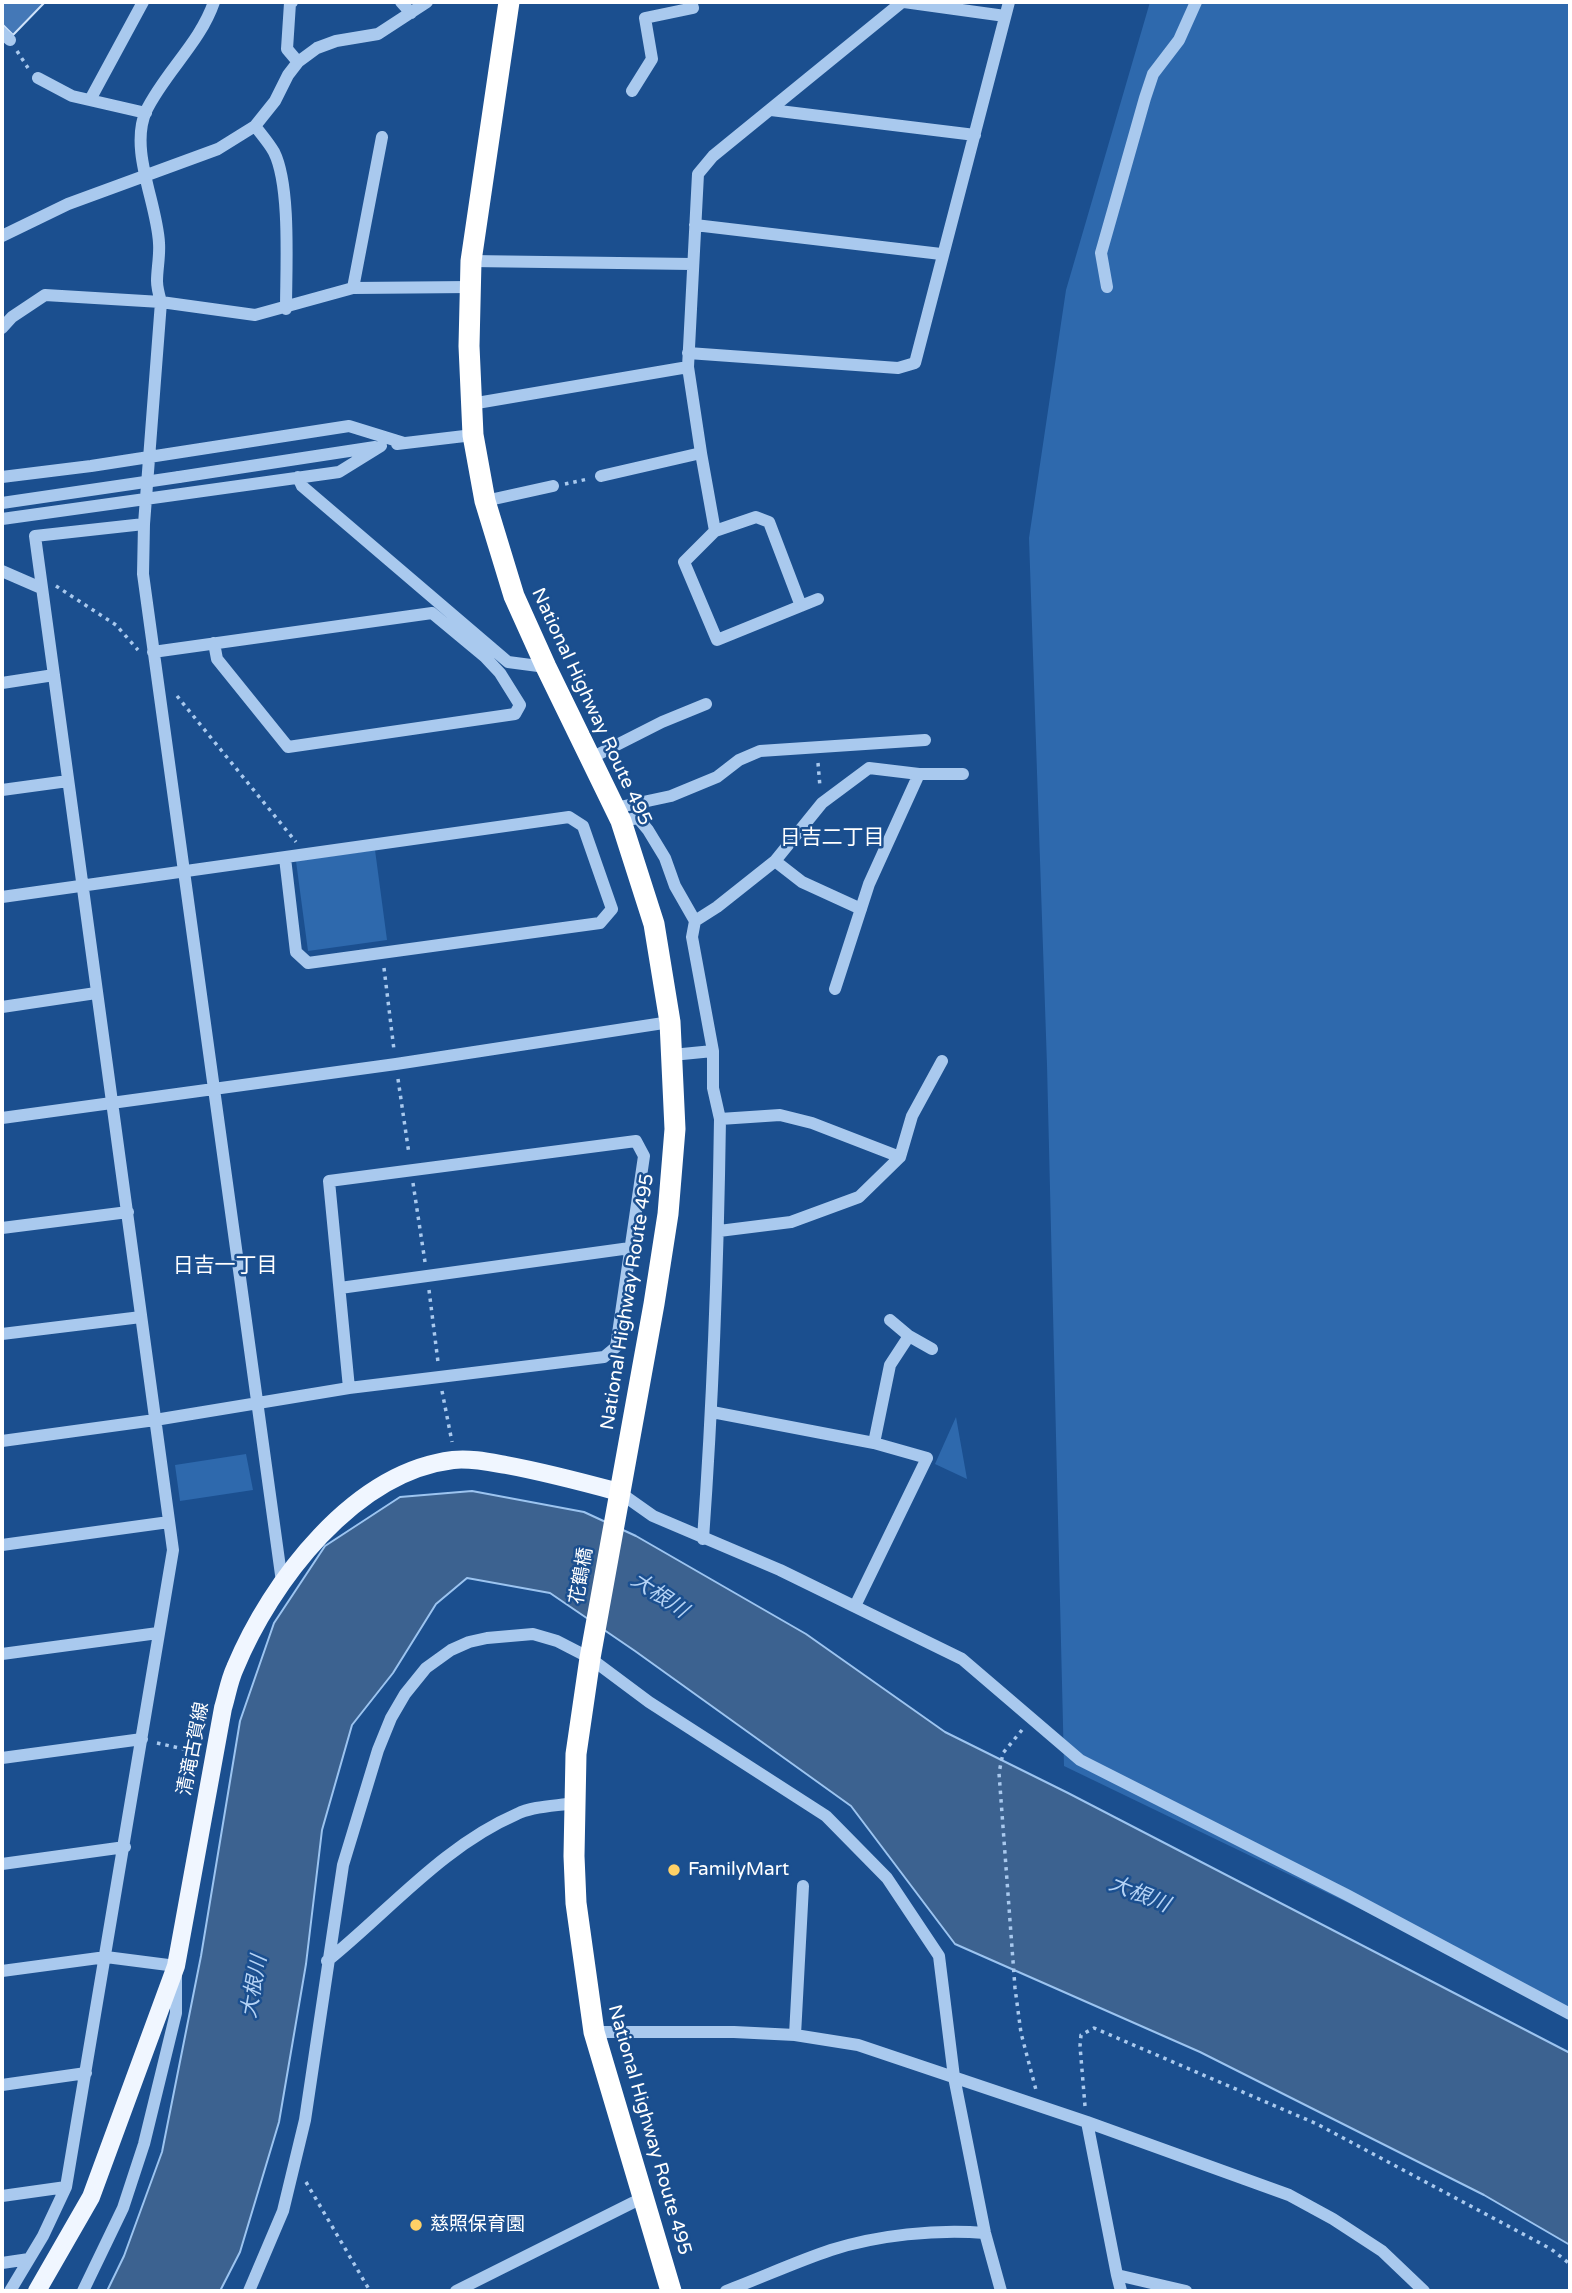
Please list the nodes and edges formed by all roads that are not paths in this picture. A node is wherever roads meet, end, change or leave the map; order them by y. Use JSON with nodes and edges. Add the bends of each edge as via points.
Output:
{"nodes":[{"id":1,"x":143,"y":2,"type":"edge"},
{"id":2,"x":214,"y":2,"type":"edge"},
{"id":3,"x":292,"y":2,"type":"edge"},
{"id":4,"x":401,"y":2,"type":"edge"},
{"id":5,"x":427,"y":2,"type":"edge"},
{"id":6,"x":509,"y":2,"type":"edge"},
{"id":7,"x":691,"y":2,"type":"edge"},
{"id":8,"x":903,"y":2,"type":"edge"},
{"id":9,"x":1009,"y":2,"type":"edge"},
{"id":10,"x":1196,"y":2,"type":"edge"},
{"id":11,"x":411,"y":13,"type":"junction"},
{"id":12,"x":1005,"y":16,"type":"junction"},
{"id":13,"x":298,"y":62,"type":"junction"},
{"id":14,"x":38,"y":78,"type":"road end"},
{"id":15,"x":632,"y":91,"type":"dead end"},
{"id":16,"x":91,"y":98,"type":"junction"},
{"id":17,"x":771,"y":110,"type":"junction"},
{"id":18,"x":146,"y":113,"type":"junction"},
{"id":19,"x":255,"y":126,"type":"junction"},
{"id":20,"x":975,"y":135,"type":"junction"},
{"id":21,"x":382,"y":136,"type":"dead end"},
{"id":22,"x":146,"y":176,"type":"junction"},
{"id":23,"x":695,"y":225,"type":"junction"},
{"id":24,"x":2,"y":236,"type":"edge"},
{"id":25,"x":942,"y":254,"type":"junction"},
{"id":26,"x":471,"y":261,"type":"junction"},
{"id":27,"x":692,"y":264,"type":"junction"},
{"id":28,"x":470,"y":286,"type":"junction"},
{"id":29,"x":1107,"y":287,"type":"dead end"},
{"id":30,"x":353,"y":288,"type":"junction"},
{"id":31,"x":160,"y":302,"type":"junction"},
{"id":32,"x":286,"y":309,"type":"junction"},
{"id":33,"x":2,"y":328,"type":"edge"},
{"id":34,"x":688,"y":353,"type":"junction"},
{"id":35,"x":688,"y":367,"type":"junction"},
{"id":36,"x":471,"y":404,"type":"junction"},
{"id":37,"x":473,"y":435,"type":"junction"},
{"id":38,"x":404,"y":443,"type":"junction"},
{"id":39,"x":381,"y":446,"type":"junction"},
{"id":40,"x":701,"y":453,"type":"junction"},
{"id":41,"x":150,"y":457,"type":"junction"},
{"id":42,"x":601,"y":476,"type":"road end"},
{"id":43,"x":2,"y":477,"type":"edge"},
{"id":44,"x":298,"y":477,"type":"junction"},
{"id":45,"x":553,"y":486,"type":"road end"},
{"id":46,"x":146,"y":498,"type":"junction"},
{"id":47,"x":485,"y":501,"type":"junction"},
{"id":48,"x":2,"y":503,"type":"edge"},
{"id":49,"x":2,"y":519,"type":"edge"},
{"id":50,"x":144,"y":524,"type":"junction"},
{"id":51,"x":715,"y":531,"type":"junction"},
{"id":52,"x":2,"y":571,"type":"edge"},
{"id":53,"x":41,"y":588,"type":"junction"},
{"id":54,"x":818,"y":599,"type":"dead end"},
{"id":55,"x":801,"y":606,"type":"junction"},
{"id":56,"x":214,"y":643,"type":"junction"},
{"id":57,"x":153,"y":652,"type":"junction"},
{"id":58,"x":546,"y":667,"type":"junction"},
{"id":59,"x":54,"y":675,"type":"junction"},
{"id":60,"x":2,"y":683,"type":"edge"},
{"id":61,"x":706,"y":704,"type":"dead end"},
{"id":62,"x":925,"y":740,"type":"dead end"},
{"id":63,"x":591,"y":758,"type":"junction"},
{"id":64,"x":919,"y":774,"type":"junction"},
{"id":65,"x":963,"y":774,"type":"dead end"},
{"id":66,"x":68,"y":781,"type":"junction"},
{"id":67,"x":2,"y":790,"type":"edge"},
{"id":68,"x":618,"y":814,"type":"junction"},
{"id":69,"x":285,"y":858,"type":"junction"},
{"id":70,"x":775,"y":861,"type":"junction"},
{"id":71,"x":182,"y":870,"type":"junction"},
{"id":72,"x":84,"y":885,"type":"junction"},
{"id":73,"x":2,"y":897,"type":"edge"},
{"id":74,"x":861,"y":909,"type":"junction"},
{"id":75,"x":695,"y":921,"type":"junction"},
{"id":76,"x":835,"y":989,"type":"dead end"},
{"id":77,"x":96,"y":993,"type":"junction"},
{"id":78,"x":2,"y":1007,"type":"edge"},
{"id":79,"x":670,"y":1022,"type":"junction"},
{"id":80,"x":713,"y":1051,"type":"junction"},
{"id":81,"x":672,"y":1055,"type":"junction"},
{"id":82,"x":943,"y":1061,"type":"dead end"},
{"id":83,"x":212,"y":1087,"type":"junction"},
{"id":84,"x":112,"y":1102,"type":"junction"},
{"id":85,"x":2,"y":1118,"type":"edge"},
{"id":86,"x":720,"y":1119,"type":"junction"},
{"id":87,"x":900,"y":1157,"type":"junction"},
{"id":88,"x":128,"y":1212,"type":"junction"},
{"id":89,"x":2,"y":1228,"type":"edge"},
{"id":90,"x":719,"y":1231,"type":"junction"},
{"id":91,"x":630,"y":1248,"type":"junction"},
{"id":92,"x":340,"y":1288,"type":"junction"},
{"id":93,"x":141,"y":1317,"type":"junction"},
{"id":94,"x":890,"y":1320,"type":"dead end"},
{"id":95,"x":2,"y":1334,"type":"edge"},
{"id":96,"x":909,"y":1336,"type":"junction"},
{"id":97,"x":932,"y":1349,"type":"dead end"},
{"id":98,"x":349,"y":1388,"type":"junction"},
{"id":99,"x":256,"y":1403,"type":"junction"},
{"id":100,"x":712,"y":1412,"type":"junction"},
{"id":101,"x":155,"y":1420,"type":"junction"},
{"id":102,"x":2,"y":1441,"type":"edge"},
{"id":103,"x":874,"y":1443,"type":"junction"},
{"id":104,"x":619,"y":1492,"type":"junction"},
{"id":105,"x":617,"y":1514,"type":"joint"},
{"id":106,"x":169,"y":1522,"type":"junction"},
{"id":107,"x":703,"y":1539,"type":"junction"},
{"id":108,"x":2,"y":1545,"type":"edge"},
{"id":109,"x":282,"y":1582,"type":"junction"},
{"id":110,"x":855,"y":1606,"type":"junction"},
{"id":111,"x":158,"y":1633,"type":"junction"},
{"id":112,"x":591,"y":1653,"type":"junction"},
{"id":113,"x":2,"y":1654,"type":"edge"},
{"id":114,"x":142,"y":1740,"type":"junction"},
{"id":115,"x":2,"y":1758,"type":"edge"},
{"id":116,"x":574,"y":1803,"type":"junction"},
{"id":117,"x":125,"y":1847,"type":"junction"},
{"id":118,"x":2,"y":1864,"type":"edge"},
{"id":119,"x":803,"y":1886,"type":"dead end"},
{"id":120,"x":106,"y":1957,"type":"junction"},
{"id":121,"x":327,"y":1961,"type":"junction"},
{"id":122,"x":176,"y":1966,"type":"junction"},
{"id":123,"x":2,"y":1971,"type":"edge"},
{"id":124,"x":1570,"y":2014,"type":"edge"},
{"id":125,"x":594,"y":2032,"type":"junction"},
{"id":126,"x":795,"y":2035,"type":"junction"},
{"id":127,"x":86,"y":2073,"type":"junction"},
{"id":128,"x":954,"y":2077,"type":"junction"},
{"id":129,"x":2,"y":2085,"type":"edge"},
{"id":130,"x":1087,"y":2122,"type":"junction"},
{"id":131,"x":66,"y":2187,"type":"junction"},
{"id":132,"x":2,"y":2196,"type":"edge"},
{"id":133,"x":644,"y":2197,"type":"junction"},
{"id":134,"x":985,"y":2233,"type":"junction"},
{"id":135,"x":29,"y":2259,"type":"junction"},
{"id":136,"x":2,"y":2263,"type":"edge"},
{"id":137,"x":1117,"y":2275,"type":"junction"},
{"id":138,"x":10,"y":2291,"type":"edge"},
{"id":139,"x":37,"y":2291,"type":"edge"},
{"id":140,"x":83,"y":2291,"type":"edge"},
{"id":141,"x":249,"y":2291,"type":"edge"},
{"id":142,"x":456,"y":2291,"type":"edge"},
{"id":143,"x":671,"y":2291,"type":"edge"},
{"id":144,"x":726,"y":2291,"type":"edge"},
{"id":145,"x":1001,"y":2291,"type":"edge"},
{"id":146,"x":1121,"y":2291,"type":"edge"},
{"id":147,"x":1186,"y":2291,"type":"edge"},
{"id":148,"x":1424,"y":2291,"type":"edge"}],
"edges":[{"from":1,"to":16,"type":"street"},
{"from":2,"to":18,"type":"street","via":[[204,26]]},
{"from":3,"to":13,"type":"street","via":[[287,49]]},
{"from":4,"to":11,"type":"street"},
{"from":5,"to":11,"type":"street"},
{"from":6,"to":26,"type":"highway","name":"National Highway Route 495"},
{"from":7,"to":15,"type":"street","via":[[693,8],[645,18],[653,59]]},
{"from":8,"to":12,"type":"street"},
{"from":8,"to":17,"type":"street"},
{"from":9,"to":12,"type":"street"},
{"from":10,"to":29,"type":"street","via":[[1179,40],[1153,74],[1145,98],[1101,253]]},
{"from":11,"to":13,"type":"street","via":[[378,34],[327,44]]},
{"from":12,"to":20,"type":"street"},
{"from":13,"to":19,"type":"street"},
{"from":14,"to":16,"type":"street","via":[[72,96]]},
{"from":16,"to":18,"type":"street"},
{"from":17,"to":20,"type":"street"},
{"from":17,"to":23,"type":"street","via":[[713,156],[698,174]]},
{"from":18,"to":22,"type":"street","via":[[141,129]]},
{"from":19,"to":22,"type":"street","via":[[218,149]]},
{"from":19,"to":32,"type":"street","via":[[274,153],[280,176]]},
{"from":20,"to":25,"type":"street"},
{"from":21,"to":30,"type":"street"},
{"from":22,"to":24,"type":"street","via":[[68,204]]},
{"from":22,"to":31,"type":"street","via":[[159,244]]},
{"from":23,"to":25,"type":"street"},
{"from":23,"to":27,"type":"street"},
{"from":25,"to":34,"type":"street","via":[[915,363],[898,368]]},
{"from":26,"to":27,"type":"street"},
{"from":26,"to":28,"type":"highway","name":"National Highway Route 495"},
{"from":27,"to":34,"type":"street"},
{"from":28,"to":30,"type":"street"},
{"from":28,"to":36,"type":"highway","name":"National Highway Route 495"},
{"from":30,"to":32,"type":"street"},
{"from":31,"to":32,"type":"street","via":[[256,316]]},
{"from":31,"to":33,"type":"street","via":[[45,295]]},
{"from":31,"to":41,"type":"street"},
{"from":34,"to":35,"type":"street"},
{"from":35,"to":36,"type":"street"},
{"from":35,"to":40,"type":"street"},
{"from":36,"to":37,"type":"highway","name":"National Highway Route 495"},
{"from":37,"to":38,"type":"street"},
{"from":37,"to":47,"type":"highway","name":"National Highway Route 495"},
{"from":38,"to":39,"type":"street"},
{"from":38,"to":41,"type":"street","via":[[349,426]]},
{"from":39,"to":44,"type":"street","via":[[339,472]]},
{"from":39,"to":48,"type":"street","bridge":true},
{"from":40,"to":42,"type":"street"},
{"from":40,"to":51,"type":"street"},
{"from":41,"to":43,"type":"street"},
{"from":41,"to":46,"type":"street"},
{"from":44,"to":46,"type":"street"},
{"from":44,"to":58,"type":"street","via":[[508,662]]},
{"from":45,"to":47,"type":"street"},
{"from":46,"to":49,"type":"street"},
{"from":46,"to":50,"type":"street"},
{"from":47,"to":58,"type":"highway","name":"National Highway Route 495","via":[[514,596]]},
{"from":50,"to":53,"type":"street","via":[[35,536]]},
{"from":50,"to":57,"type":"street","via":[[143,574]]},
{"from":51,"to":55,"type":"street","via":[[756,517],[769,522]]},
{"from":51,"to":55,"type":"street","via":[[684,562],[718,640]]},
{"from":52,"to":53,"type":"street"},
{"from":53,"to":59,"type":"street"},
{"from":54,"to":55,"type":"street"},
{"from":56,"to":56,"type":"street","via":[[432,613],[485,657],[520,705],[514,714],[288,747],[217,659]]},
{"from":56,"to":57,"type":"street"},
{"from":57,"to":71,"type":"street"},
{"from":58,"to":63,"type":"highway","name":"National Highway Route 495"},
{"from":59,"to":60,"type":"street"},
{"from":59,"to":66,"type":"street"},
{"from":61,"to":63,"type":"street"},
{"from":62,"to":68,"type":"street","via":[[760,751],[717,777]]},
{"from":63,"to":68,"type":"highway","name":"National Highway Route 495"},
{"from":64,"to":65,"type":"street"},
{"from":64,"to":70,"type":"street","via":[[869,768],[822,803]]},
{"from":64,"to":74,"type":"street"},
{"from":66,"to":67,"type":"street"},
{"from":66,"to":72,"type":"street"},
{"from":68,"to":75,"type":"street","via":[[638,818],[648,830]]},
{"from":68,"to":79,"type":"highway","name":"National Highway Route 495","via":[[654,924]]},
{"from":69,"to":69,"type":"street","via":[[569,817],[583,826],[612,909],[600,923],[308,963],[296,952]]},
{"from":69,"to":71,"type":"street"},
{"from":70,"to":74,"type":"street","via":[[802,882]]},
{"from":70,"to":75,"type":"street"},
{"from":71,"to":72,"type":"street"},
{"from":71,"to":83,"type":"street"},
{"from":72,"to":73,"type":"street"},
{"from":72,"to":77,"type":"street"},
{"from":74,"to":76,"type":"street"},
{"from":75,"to":80,"type":"street","via":[[692,937]]},
{"from":77,"to":78,"type":"street"},
{"from":77,"to":84,"type":"street"},
{"from":79,"to":81,"type":"highway","name":"National Highway Route 495"},
{"from":79,"to":83,"type":"street"},
{"from":80,"to":81,"type":"street"},
{"from":80,"to":86,"type":"street","via":[[713,1088]]},
{"from":81,"to":104,"type":"highway","name":"National Highway Route 495","via":[[675,1129],[668,1214]]},
{"from":82,"to":87,"type":"street","via":[[912,1116]]},
{"from":83,"to":84,"type":"street"},
{"from":83,"to":99,"type":"street"},
{"from":84,"to":85,"type":"street"},
{"from":84,"to":88,"type":"street"},
{"from":86,"to":87,"type":"street","via":[[780,1115]]},
{"from":86,"to":90,"type":"street"},
{"from":87,"to":90,"type":"street","via":[[859,1197],[791,1222]]},
{"from":88,"to":89,"type":"street"},
{"from":88,"to":93,"type":"street"},
{"from":90,"to":100,"type":"street"},
{"from":91,"to":92,"type":"street"},
{"from":91,"to":92,"type":"street","via":[[644,1156],[636,1141],[330,1181]]},
{"from":91,"to":98,"type":"street","via":[[616,1347],[604,1357]]},
{"from":92,"to":98,"type":"street"},
{"from":93,"to":95,"type":"street"},
{"from":93,"to":101,"type":"street"},
{"from":94,"to":96,"type":"street"},
{"from":96,"to":97,"type":"street"},
{"from":96,"to":103,"type":"street","via":[[890,1365]]},
{"from":98,"to":99,"type":"street"},
{"from":99,"to":101,"type":"street"},
{"from":99,"to":109,"type":"street"},
{"from":100,"to":103,"type":"street"},
{"from":100,"to":107,"type":"street"},
{"from":101,"to":102,"type":"street"},
{"from":101,"to":106,"type":"street"},
{"from":103,"to":110,"type":"street","via":[[927,1458]]},
{"from":104,"to":105,"type":"highway","name":"National Highway Route 495"},
{"from":104,"to":107,"type":"street","via":[[653,1516]]},
{"from":104,"to":109,"type":"main road","name":"清滝古賀線","via":[[485,1461],[456,1460],[407,1472],[346,1512]]},
{"from":105,"to":112,"type":"highway","name":"花鶴橋"},
{"from":106,"to":108,"type":"street"},
{"from":106,"to":111,"type":"street","via":[[173,1550]]},
{"from":107,"to":110,"type":"street"},
{"from":109,"to":122,"type":"main road","name":"清滝古賀線","via":[[234,1668],[213,1755]]},
{"from":110,"to":124,"type":"street","via":[[962,1659],[1080,1760]]},
{"from":111,"to":113,"type":"street"},
{"from":111,"to":114,"type":"street"},
{"from":112,"to":116,"type":"highway","name":"National Highway Route 495","via":[[576,1754]]},
{"from":112,"to":121,"type":"street","via":[[533,1634],[514,1634],[469,1642],[426,1668],[405,1694],[378,1749],[343,1865]]},
{"from":112,"to":128,"type":"street","via":[[649,1702],[826,1816],[887,1878],[939,1956]]},
{"from":114,"to":115,"type":"street"},
{"from":114,"to":117,"type":"street"},
{"from":116,"to":121,"type":"street","via":[[519,1812],[453,1850]]},
{"from":116,"to":125,"type":"highway","name":"National Highway Route 495","via":[[576,1903]]},
{"from":117,"to":118,"type":"street"},
{"from":117,"to":120,"type":"street"},
{"from":119,"to":126,"type":"street"},
{"from":120,"to":122,"type":"street"},
{"from":120,"to":123,"type":"street"},
{"from":120,"to":127,"type":"street"},
{"from":121,"to":141,"type":"street","via":[[306,2120],[283,2211]]},
{"from":122,"to":139,"type":"main road","name":"清滝古賀線","via":[[91,2197]]},
{"from":122,"to":140,"type":"street","via":[[176,2012],[144,2144],[123,2208]]},
{"from":125,"to":126,"type":"street"},
{"from":125,"to":133,"type":"highway","name":"National Highway Route 495"},
{"from":126,"to":128,"type":"street","via":[[858,2045]]},
{"from":127,"to":129,"type":"street"},
{"from":127,"to":131,"type":"street"},
{"from":128,"to":130,"type":"street"},
{"from":128,"to":134,"type":"street"},
{"from":130,"to":137,"type":"street"},
{"from":130,"to":148,"type":"street","via":[[1289,2195],[1382,2251]]},
{"from":131,"to":132,"type":"street"},
{"from":131,"to":135,"type":"street"},
{"from":133,"to":142,"type":"street"},
{"from":133,"to":143,"type":"highway","name":"National Highway Route 495"},
{"from":134,"to":144,"type":"street","via":[[909,2233],[832,2249]]},
{"from":134,"to":145,"type":"street"},
{"from":135,"to":136,"type":"street"},
{"from":135,"to":138,"type":"street"},
{"from":137,"to":146,"type":"street"},
{"from":137,"to":147,"type":"street"}]}
